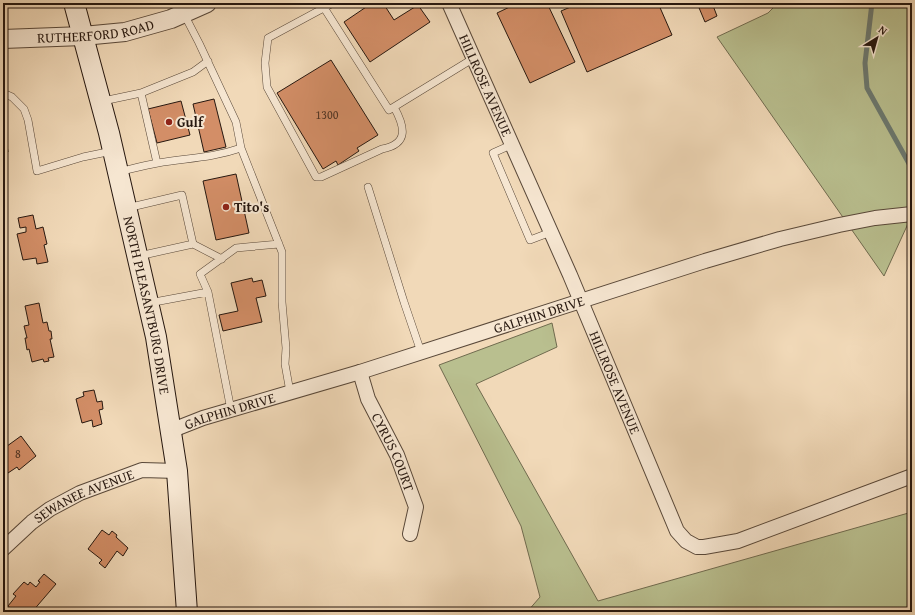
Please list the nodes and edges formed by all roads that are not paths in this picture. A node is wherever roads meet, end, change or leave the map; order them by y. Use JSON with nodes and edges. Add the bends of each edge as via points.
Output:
{"nodes":[{"id":1,"x":74,"y":3,"type":"edge"},
{"id":2,"x":207,"y":3,"type":"edge"},
{"id":3,"x":333,"y":3,"type":"edge"},
{"id":4,"x":449,"y":3,"type":"edge"},
{"id":5,"x":322,"y":6,"type":"edge"},
{"id":6,"x":184,"y":14,"type":"junction"},
{"id":7,"x":83,"y":36,"type":"junction"},
{"id":8,"x":3,"y":39,"type":"edge"},
{"id":9,"x":474,"y":58,"type":"junction"},
{"id":10,"x":208,"y":61,"type":"junction"},
{"id":11,"x":3,"y":93,"type":"edge"},
{"id":12,"x":141,"y":93,"type":"junction"},
{"id":13,"x":100,"y":102,"type":"junction"},
{"id":14,"x":394,"y":107,"type":"junction"},
{"id":15,"x":513,"y":144,"type":"junction"},
{"id":16,"x":241,"y":148,"type":"junction"},
{"id":17,"x":113,"y":151,"type":"junction"},
{"id":18,"x":157,"y":163,"type":"junction"},
{"id":19,"x":118,"y":172,"type":"junction"},
{"id":20,"x":368,"y":187,"type":"dead end"},
{"id":21,"x":126,"y":208,"type":"junction"},
{"id":22,"x":912,"y":214,"type":"edge"},
{"id":23,"x":551,"y":232,"type":"junction"},
{"id":24,"x":193,"y":244,"type":"junction"},
{"id":25,"x":279,"y":244,"type":"junction"},
{"id":26,"x":138,"y":256,"type":"junction"},
{"id":27,"x":222,"y":259,"type":"junction"},
{"id":28,"x":208,"y":292,"type":"junction"},
{"id":29,"x":580,"y":301,"type":"junction"},
{"id":30,"x":148,"y":303,"type":"junction"},
{"id":31,"x":421,"y":352,"type":"junction"},
{"id":32,"x":360,"y":372,"type":"junction"},
{"id":33,"x":290,"y":392,"type":"junction"},
{"id":34,"x":231,"y":410,"type":"junction"},
{"id":35,"x":170,"y":431,"type":"junction"},
{"id":36,"x":177,"y":471,"type":"junction"},
{"id":37,"x":912,"y":476,"type":"edge"},
{"id":38,"x":410,"y":534,"type":"dead end"},
{"id":39,"x":3,"y":549,"type":"edge"},
{"id":40,"x":187,"y":612,"type":"edge"}],
"edges":[{"from":1,"to":7,"type":"main road","name":"NORTH PLEASANTBURG DRIVE"},
{"from":2,"to":6,"type":"street","name":"RUTHERFORD ROAD"},
{"from":3,"to":5,"type":"lane"},
{"from":4,"to":9,"type":"street","name":"HILLROSE AVENUE"},
{"from":5,"to":14,"type":"lane","via":[[390,110]]},
{"from":5,"to":14,"type":"lane","via":[[268,38],[265,63],[267,88],[316,176],[321,177],[399,142],[403,129]]},
{"from":6,"to":7,"type":"street","name":"RUTHERFORD ROAD","via":[[125,32]]},
{"from":6,"to":10,"type":"lane"},
{"from":7,"to":8,"type":"street","name":"RUTHERFORD ROAD"},
{"from":7,"to":13,"type":"main road","name":"NORTH PLEASANTBURG DRIVE"},
{"from":9,"to":14,"type":"lane"},
{"from":9,"to":15,"type":"street","name":"HILLROSE AVENUE"},
{"from":10,"to":12,"type":"lane","via":[[193,72]]},
{"from":10,"to":16,"type":"lane","via":[[236,122]]},
{"from":11,"to":17,"type":"lane","via":[[12,97],[24,109],[37,171]]},
{"from":12,"to":13,"type":"lane"},
{"from":12,"to":18,"type":"lane"},
{"from":13,"to":17,"type":"main road","name":"NORTH PLEASANTBURG DRIVE"},
{"from":15,"to":23,"type":"street","name":"HILLROSE AVENUE"},
{"from":15,"to":23,"type":"lane","via":[[492,153],[530,240]]},
{"from":16,"to":18,"type":"lane","via":[[209,157]]},
{"from":16,"to":25,"type":"lane"},
{"from":17,"to":19,"type":"main road","name":"NORTH PLEASANTBURG DRIVE"},
{"from":18,"to":19,"type":"lane"},
{"from":19,"to":21,"type":"main road","name":"NORTH PLEASANTBURG DRIVE"},
{"from":20,"to":31,"type":"lane"},
{"from":21,"to":24,"type":"lane","via":[[182,196]]},
{"from":21,"to":26,"type":"main road","name":"NORTH PLEASANTBURG DRIVE"},
{"from":22,"to":29,"type":"street","name":"GALPHIN DRIVE","via":[[868,219],[780,239]]},
{"from":23,"to":29,"type":"street","name":"HILLROSE AVENUE"},
{"from":24,"to":26,"type":"lane"},
{"from":24,"to":27,"type":"lane"},
{"from":25,"to":27,"type":"lane","via":[[236,248]]},
{"from":25,"to":33,"type":"lane","via":[[282,252],[285,364]]},
{"from":26,"to":30,"type":"main road","name":"NORTH PLEASANTBURG DRIVE"},
{"from":27,"to":28,"type":"lane","via":[[200,274]]},
{"from":28,"to":30,"type":"lane"},
{"from":28,"to":34,"type":"lane"},
{"from":29,"to":31,"type":"street","name":"GALPHIN DRIVE"},
{"from":29,"to":37,"type":"street","name":"HILLROSE AVENUE","via":[[677,531],[692,545],[704,547],[738,541]]},
{"from":30,"to":35,"type":"main road","name":"NORTH PLEASANTBURG DRIVE","via":[[156,337]]},
{"from":31,"to":32,"type":"street","name":"GALPHIN DRIVE"},
{"from":32,"to":33,"type":"street","name":"GALPHIN DRIVE"},
{"from":32,"to":38,"type":"street","name":"CYRUS COURT","via":[[368,399],[397,455],[416,507]]},
{"from":33,"to":34,"type":"street","name":"GALPHIN DRIVE"},
{"from":34,"to":35,"type":"street","name":"GALPHIN DRIVE"},
{"from":35,"to":36,"type":"main road","name":"NORTH PLEASANTBURG DRIVE"},
{"from":36,"to":39,"type":"street","name":"SEWANEE AVENUE","via":[[142,470],[80,493],[44,513]]},
{"from":36,"to":40,"type":"main road","name":"NORTH PLEASANTBURG DRIVE"}]}
